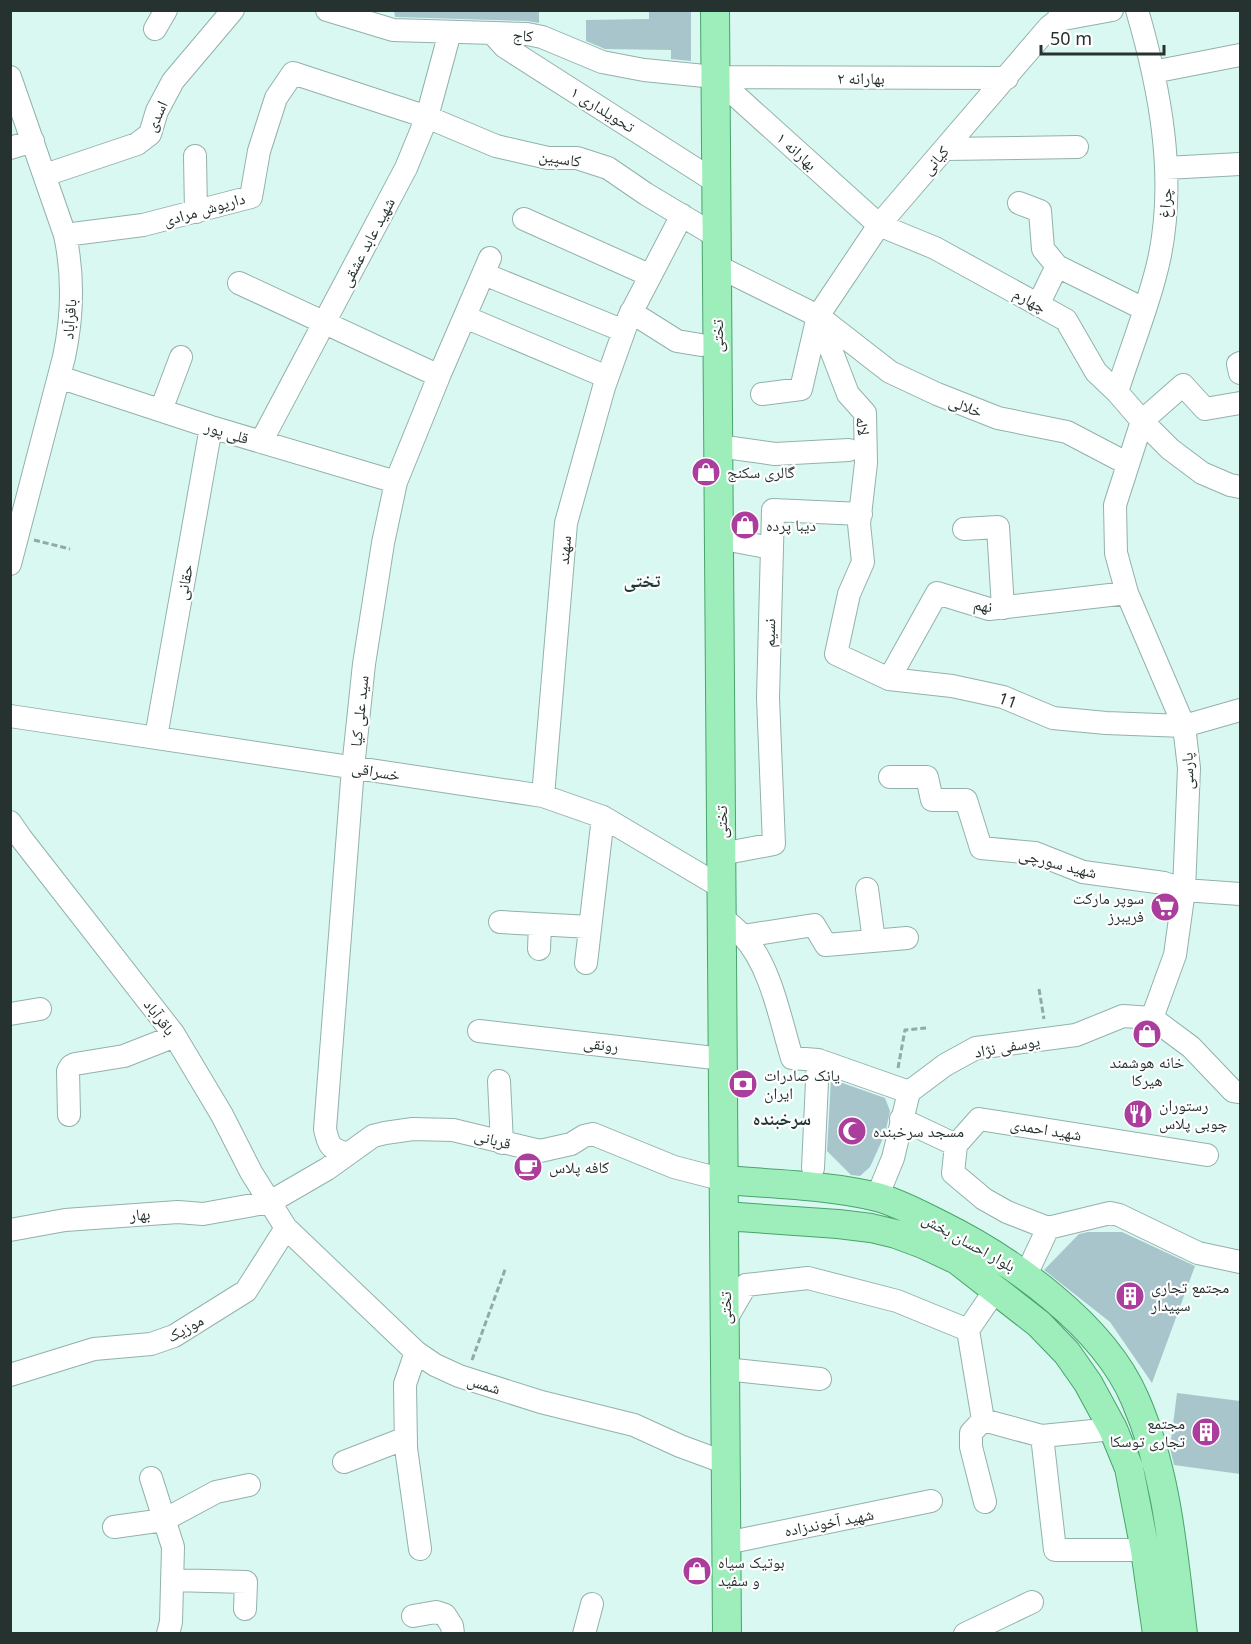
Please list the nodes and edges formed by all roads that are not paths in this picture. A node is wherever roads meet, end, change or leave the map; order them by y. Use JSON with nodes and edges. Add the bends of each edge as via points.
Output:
{"nodes":[{"id":1,"x":233,"y":10,"type":"edge"},
{"id":2,"x":327,"y":10,"type":"edge"},
{"id":3,"x":715,"y":10,"type":"edge"},
{"id":4,"x":1112,"y":10,"type":"edge"},
{"id":5,"x":1137,"y":10,"type":"edge"},
{"id":6,"x":1059,"y":15,"type":"edge"},
{"id":7,"x":450,"y":32,"type":"junction"},
{"id":8,"x":493,"y":34,"type":"junction"},
{"id":9,"x":1240,"y":55,"type":"edge"},
{"id":10,"x":1153,"y":72,"type":"junction"},
{"id":11,"x":10,"y":77,"type":"edge"},
{"id":12,"x":715,"y":77,"type":"junction"},
{"id":13,"x":1007,"y":78,"type":"junction"},
{"id":14,"x":427,"y":117,"type":"junction"},
{"id":15,"x":33,"y":141,"type":"junction"},
{"id":16,"x":1077,"y":147,"type":"dead end"},
{"id":17,"x":10,"y":148,"type":"edge"},
{"id":18,"x":945,"y":149,"type":"junction"},
{"id":19,"x":195,"y":156,"type":"dead end"},
{"id":20,"x":1240,"y":164,"type":"edge"},
{"id":21,"x":1166,"y":168,"type":"junction"},
{"id":22,"x":45,"y":175,"type":"junction"},
{"id":23,"x":716,"y":182,"type":"junction"},
{"id":24,"x":1018,"y":202,"type":"dead end"},
{"id":25,"x":196,"y":212,"type":"junction"},
{"id":26,"x":681,"y":215,"type":"junction"},
{"id":27,"x":524,"y":219,"type":"dead end"},
{"id":28,"x":879,"y":225,"type":"junction"},
{"id":29,"x":65,"y":235,"type":"junction"},
{"id":30,"x":716,"y":236,"type":"junction"},
{"id":31,"x":717,"y":266,"type":"junction"},
{"id":32,"x":1057,"y":266,"type":"junction"},
{"id":33,"x":649,"y":275,"type":"junction"},
{"id":34,"x":239,"y":283,"type":"dead end"},
{"id":35,"x":1038,"y":305,"type":"junction"},
{"id":36,"x":1144,"y":309,"type":"junction"},
{"id":37,"x":818,"y":316,"type":"junction"},
{"id":38,"x":465,"y":317,"type":"junction"},
{"id":39,"x":324,"y":322,"type":"junction"},
{"id":40,"x":627,"y":322,"type":"junction"},
{"id":41,"x":701,"y":345,"type":"dead end"},
{"id":42,"x":182,"y":357,"type":"dead end"},
{"id":43,"x":1240,"y":363,"type":"edge"},
{"id":44,"x":1240,"y":373,"type":"edge"},
{"id":45,"x":439,"y":375,"type":"junction"},
{"id":46,"x":59,"y":377,"type":"junction"},
{"id":47,"x":607,"y":377,"type":"junction"},
{"id":48,"x":1118,"y":392,"type":"junction"},
{"id":49,"x":762,"y":394,"type":"dead end"},
{"id":50,"x":1240,"y":403,"type":"edge"},
{"id":51,"x":160,"y":410,"type":"junction"},
{"id":52,"x":1142,"y":421,"type":"junction"},
{"id":53,"x":211,"y":427,"type":"junction"},
{"id":54,"x":261,"y":442,"type":"junction"},
{"id":55,"x":718,"y":446,"type":"junction"},
{"id":56,"x":849,"y":450,"type":"dead end"},
{"id":57,"x":1128,"y":464,"type":"junction"},
{"id":58,"x":396,"y":482,"type":"junction"},
{"id":59,"x":1240,"y":487,"type":"edge"},
{"id":60,"x":861,"y":514,"type":"junction"},
{"id":61,"x":964,"y":529,"type":"dead end"},
{"id":62,"x":719,"y":538,"type":"junction"},
{"id":63,"x":771,"y":548,"type":"junction"},
{"id":64,"x":10,"y":564,"type":"edge"},
{"id":65,"x":1127,"y":593,"type":"junction"},
{"id":66,"x":1003,"y":608,"type":"junction"},
{"id":67,"x":837,"y":654,"type":"joint"},
{"id":68,"x":889,"y":679,"type":"junction"},
{"id":69,"x":1240,"y":710,"type":"edge"},
{"id":70,"x":10,"y":716,"type":"edge"},
{"id":71,"x":1184,"y":726,"type":"junction"},
{"id":72,"x":156,"y":737,"type":"junction"},
{"id":73,"x":353,"y":768,"type":"junction"},
{"id":74,"x":890,"y":777,"type":"dead end"},
{"id":75,"x":543,"y":796,"type":"junction"},
{"id":76,"x":603,"y":817,"type":"junction"},
{"id":77,"x":10,"y":822,"type":"edge"},
{"id":78,"x":721,"y":854,"type":"junction"},
{"id":79,"x":721,"y":887,"type":"junction"},
{"id":80,"x":867,"y":889,"type":"dead end"},
{"id":81,"x":1184,"y":890,"type":"junction"},
{"id":82,"x":1240,"y":894,"type":"edge"},
{"id":83,"x":722,"y":917,"type":"junction"},
{"id":84,"x":500,"y":922,"type":"dead end"},
{"id":85,"x":540,"y":925,"type":"junction"},
{"id":86,"x":590,"y":927,"type":"junction"},
{"id":87,"x":743,"y":936,"type":"junction"},
{"id":88,"x":907,"y":938,"type":"dead end"},
{"id":89,"x":874,"y":941,"type":"junction"},
{"id":90,"x":539,"y":950,"type":"dead end"},
{"id":91,"x":586,"y":963,"type":"dead end"},
{"id":92,"x":40,"y":1009,"type":"dead end"},
{"id":93,"x":10,"y":1014,"type":"edge"},
{"id":94,"x":1152,"y":1018,"type":"junction"},
{"id":95,"x":479,"y":1030,"type":"dead end"},
{"id":96,"x":175,"y":1036,"type":"junction"},
{"id":97,"x":723,"y":1059,"type":"junction"},
{"id":98,"x":818,"y":1060,"type":"junction"},
{"id":99,"x":499,"y":1081,"type":"dead end"},
{"id":100,"x":902,"y":1090,"type":"junction"},
{"id":101,"x":1240,"y":1092,"type":"edge"},
{"id":102,"x":69,"y":1115,"type":"dead end"},
{"id":103,"x":902,"y":1119,"type":"junction"},
{"id":104,"x":502,"y":1143,"type":"junction"},
{"id":105,"x":956,"y":1144,"type":"junction"},
{"id":106,"x":348,"y":1154,"type":"junction"},
{"id":107,"x":1207,"y":1155,"type":"dead end"},
{"id":108,"x":813,"y":1168,"type":"dead end"},
{"id":109,"x":724,"y":1180,"type":"junction"},
{"id":110,"x":785,"y":1185,"type":"junction"},
{"id":111,"x":877,"y":1197,"type":"junction"},
{"id":112,"x":270,"y":1202,"type":"junction"},
{"id":113,"x":724,"y":1216,"type":"junction"},
{"id":114,"x":786,"y":1220,"type":"junction"},
{"id":115,"x":286,"y":1228,"type":"junction"},
{"id":116,"x":1048,"y":1228,"type":"junction"},
{"id":117,"x":10,"y":1230,"type":"edge"},
{"id":118,"x":1240,"y":1262,"type":"edge"},
{"id":119,"x":1026,"y":1275,"type":"junction"},
{"id":120,"x":996,"y":1289,"type":"junction"},
{"id":121,"x":725,"y":1320,"type":"junction"},
{"id":122,"x":968,"y":1329,"type":"junction"},
{"id":123,"x":416,"y":1352,"type":"junction"},
{"id":124,"x":725,"y":1369,"type":"junction"},
{"id":125,"x":10,"y":1375,"type":"edge"},
{"id":126,"x":820,"y":1379,"type":"dead end"},
{"id":127,"x":982,"y":1420,"type":"junction"},
{"id":128,"x":1113,"y":1429,"type":"junction"},
{"id":129,"x":1042,"y":1436,"type":"junction"},
{"id":130,"x":406,"y":1438,"type":"junction"},
{"id":131,"x":344,"y":1462,"type":"dead end"},
{"id":132,"x":726,"y":1463,"type":"junction"},
{"id":133,"x":151,"y":1478,"type":"dead end"},
{"id":134,"x":249,"y":1485,"type":"dead end"},
{"id":135,"x":931,"y":1501,"type":"dead end"},
{"id":136,"x":985,"y":1502,"type":"dead end"},
{"id":137,"x":164,"y":1520,"type":"junction"},
{"id":138,"x":114,"y":1527,"type":"dead end"},
{"id":139,"x":726,"y":1543,"type":"junction"},
{"id":140,"x":420,"y":1549,"type":"dead end"},
{"id":141,"x":1145,"y":1550,"type":"junction"},
{"id":142,"x":172,"y":1580,"type":"junction"},
{"id":143,"x":1032,"y":1602,"type":"dead end"},
{"id":144,"x":592,"y":1604,"type":"dead end"},
{"id":145,"x":245,"y":1609,"type":"dead end"},
{"id":146,"x":412,"y":1616,"type":"dead end"},
{"id":147,"x":168,"y":1634,"type":"edge"},
{"id":148,"x":453,"y":1634,"type":"edge"},
{"id":149,"x":584,"y":1634,"type":"edge"},
{"id":150,"x":727,"y":1634,"type":"edge"},
{"id":151,"x":965,"y":1634,"type":"edge"},
{"id":152,"x":1157,"y":1634,"type":"edge"},
{"id":153,"x":1183,"y":1634,"type":"edge"}],
"edges":[{"from":1,"to":22,"type":"street","name":"اسدی","via":[[173,81],[150,134],[136,144]]},
{"from":2,"to":7,"type":"street","name":"کاج","via":[[393,30]]},
{"from":3,"to":12,"type":"main road","name":"تختی"},
{"from":4,"to":6,"type":"street"},
{"from":5,"to":10,"type":"street","name":"چراغ"},
{"from":6,"to":13,"type":"street","name":"کیانی"},
{"from":7,"to":8,"type":"street","name":"کاج"},
{"from":7,"to":14,"type":"street","name":"شهید عابد عشقی"},
{"from":8,"to":12,"type":"street","name":"کاج","via":[[542,37],[602,62]]},
{"from":8,"to":23,"type":"street","name":"تحویلداری ۱","via":[[505,47]]},
{"from":9,"to":10,"type":"street"},
{"from":10,"to":21,"type":"street","name":"چراغ"},
{"from":11,"to":15,"type":"street","name":"باقرآباد"},
{"from":12,"to":13,"type":"street","name":"بهارانه ۲"},
{"from":12,"to":23,"type":"main road","name":"تختی"},
{"from":12,"to":28,"type":"street","name":"بهارانه ۱"},
{"from":13,"to":18,"type":"street","name":"کیانی"},
{"from":14,"to":25,"type":"street","name":"داریوش مرادی","via":[[293,73],[276,98],[259,151],[251,197]]},
{"from":14,"to":26,"type":"street","name":"کاسپین","via":[[496,146],[548,158],[577,158],[608,168]]},
{"from":14,"to":39,"type":"street","name":"شهید عابد عشقی","via":[[406,168]]},
{"from":15,"to":17,"type":"street"},
{"from":15,"to":22,"type":"street","name":"باقرآباد"},
{"from":16,"to":18,"type":"street"},
{"from":18,"to":28,"type":"street","name":"کیانی"},
{"from":19,"to":25,"type":"street"},
{"from":20,"to":21,"type":"street"},
{"from":21,"to":36,"type":"street","name":"چراغ","via":[[1168,198],[1160,256]]},
{"from":22,"to":29,"type":"street","name":"باقرآباد"},
{"from":23,"to":30,"type":"main road","name":"تختی"},
{"from":24,"to":32,"type":"street","via":[[1040,211],[1043,249]]},
{"from":25,"to":29,"type":"street","name":"داریوش مرادی","via":[[143,225]]},
{"from":26,"to":30,"type":"street","name":"کاسپین"},
{"from":26,"to":33,"type":"street","name":"سهند"},
{"from":27,"to":33,"type":"street"},
{"from":28,"to":35,"type":"street","name":"چهارم","via":[[935,248]]},
{"from":28,"to":37,"type":"street","name":"کیانی"},
{"from":29,"to":46,"type":"street","name":"باقرآباد","via":[[71,323]]},
{"from":30,"to":31,"type":"main road","name":"تختی"},
{"from":31,"to":37,"type":"street"},
{"from":31,"to":55,"type":"main road","name":"تختی"},
{"from":32,"to":35,"type":"street"},
{"from":32,"to":36,"type":"street"},
{"from":33,"to":40,"type":"street","name":"سهند"},
{"from":34,"to":39,"type":"street"},
{"from":35,"to":48,"type":"street","name":"چهارم","via":[[1066,320],[1096,372]]},
{"from":36,"to":48,"type":"street","name":"چراغ"},
{"from":37,"to":49,"type":"street","via":[[801,389]]},
{"from":37,"to":57,"type":"street","name":"خلالی","via":[[890,372],[998,418],[1067,432]]},
{"from":37,"to":60,"type":"street","name":"لاله","via":[[848,394],[865,413]]},
{"from":38,"to":40,"type":"street","name":"سید علی کیا","via":[[487,266]]},
{"from":38,"to":45,"type":"street","name":"سید علی کیا"},
{"from":38,"to":47,"type":"street"},
{"from":39,"to":45,"type":"street"},
{"from":39,"to":54,"type":"street","name":"شهید عابد عشقی"},
{"from":40,"to":41,"type":"street","via":[[677,341]]},
{"from":40,"to":47,"type":"street","name":"سهند"},
{"from":42,"to":51,"type":"street"},
{"from":43,"to":44,"type":"street"},
{"from":45,"to":58,"type":"street","name":"سید علی کیا"},
{"from":46,"to":51,"type":"street","name":"قلی پور"},
{"from":46,"to":64,"type":"street","name":"باقرآباد"},
{"from":47,"to":75,"type":"street","name":"سهند","via":[[566,523]]},
{"from":48,"to":52,"type":"street","name":"چهارم"},
{"from":50,"to":52,"type":"street","via":[[1205,409],[1183,385]]},
{"from":51,"to":53,"type":"street","name":"قلی پور"},
{"from":52,"to":57,"type":"street","name":"پارسی"},
{"from":52,"to":59,"type":"street","name":"چهارم","via":[[1202,473]]},
{"from":53,"to":54,"type":"street","name":"قلی پور"},
{"from":53,"to":72,"type":"street","name":"حقانی"},
{"from":54,"to":58,"type":"street","name":"قلی پور"},
{"from":55,"to":56,"type":"street","via":[[775,454]]},
{"from":55,"to":62,"type":"main road","name":"تختی"},
{"from":57,"to":65,"type":"street","name":"پارسی","via":[[1115,505],[1116,553]]},
{"from":58,"to":73,"type":"street","name":"سید علی کیا","via":[[364,664]]},
{"from":60,"to":63,"type":"street","name":"نسیم","via":[[773,510]]},
{"from":60,"to":67,"type":"street","name":"لاله","via":[[863,562],[849,594]]},
{"from":61,"to":66,"type":"street","via":[[998,527]]},
{"from":62,"to":63,"type":"street"},
{"from":62,"to":78,"type":"main road","name":"تختی"},
{"from":63,"to":78,"type":"street","name":"نسیم","via":[[768,698],[774,844]]},
{"from":65,"to":66,"type":"street","name":"نهم"},
{"from":65,"to":71,"type":"street","name":"پارسی"},
{"from":66,"to":68,"type":"street","name":"نهم","via":[[989,609],[937,594]]},
{"from":67,"to":68,"type":"street","name":"11"},
{"from":68,"to":71,"type":"street","name":"11","via":[[1003,697],[1053,718]]},
{"from":69,"to":71,"type":"street","name":"11"},
{"from":70,"to":72,"type":"street","name":"خسراقی"},
{"from":71,"to":81,"type":"street","name":"پارسی","via":[[1189,768]]},
{"from":72,"to":73,"type":"street","name":"خسراقی"},
{"from":73,"to":75,"type":"street","name":"خسراقی"},
{"from":73,"to":106,"type":"street","name":"سید علی کیا","via":[[325,1129],[328,1144]]},
{"from":74,"to":81,"type":"street","name":"شهید سورچی","via":[[927,777],[932,800],[966,800],[981,848],[1035,854],[1083,872],[1164,883]]},
{"from":75,"to":76,"type":"street","name":"خسراقی"},
{"from":76,"to":79,"type":"street","name":"خسراقی"},
{"from":76,"to":86,"type":"street"},
{"from":77,"to":96,"type":"street","name":"باقرآباد"},
{"from":78,"to":79,"type":"main road","name":"تختی"},
{"from":79,"to":83,"type":"main road","name":"تختی"},
{"from":80,"to":89,"type":"street"},
{"from":81,"to":82,"type":"street"},
{"from":81,"to":94,"type":"street","name":"پارسی","via":[[1175,955]]},
{"from":83,"to":87,"type":"street"},
{"from":83,"to":97,"type":"main road","name":"تختی"},
{"from":84,"to":85,"type":"street"},
{"from":85,"to":86,"type":"street"},
{"from":85,"to":90,"type":"street"},
{"from":86,"to":91,"type":"street"},
{"from":87,"to":89,"type":"street","via":[[814,925],[826,945]]},
{"from":87,"to":98,"type":"street","via":[[771,988],[792,1058]]},
{"from":88,"to":89,"type":"street"},
{"from":92,"to":93,"type":"street"},
{"from":94,"to":100,"type":"street","name":"یوسفی نژاد","via":[[1123,1016],[1076,1035],[976,1048]]},
{"from":94,"to":101,"type":"street"},
{"from":95,"to":97,"type":"street","name":"رونقی"},
{"from":96,"to":102,"type":"street","via":[[124,1056],[70,1066]]},
{"from":96,"to":112,"type":"street","name":"باقرآباد"},
{"from":97,"to":109,"type":"main road","name":"تختی"},
{"from":98,"to":100,"type":"street"},
{"from":98,"to":108,"type":"street"},
{"from":99,"to":104,"type":"street"},
{"from":100,"to":103,"type":"street"},
{"from":103,"to":105,"type":"street"},
{"from":103,"to":111,"type":"street"},
{"from":104,"to":106,"type":"street","name":"قربانی","via":[[462,1131],[413,1129],[373,1136]]},
{"from":104,"to":109,"type":"street","name":"قربانی","via":[[540,1151],[593,1134],[674,1167]]},
{"from":105,"to":107,"type":"street","name":"شهید احمدی","via":[[979,1119]]},
{"from":105,"to":116,"type":"street","via":[[953,1173],[1006,1212]]},
{"from":106,"to":112,"type":"street","name":"قربانی"},
{"from":109,"to":110,"type":"main road","name":"بلوار احسان بخش"},
{"from":109,"to":113,"type":"main road","name":"تختی"},
{"from":110,"to":111,"type":"main road","name":"بلوار احسان بخش"},
{"from":110,"to":114,"type":"main road","via":[[774,1191],[770,1203],[775,1215]]},
{"from":111,"to":119,"type":"main road","name":"بلوار احسان بخش","via":[[973,1241]]},
{"from":112,"to":115,"type":"street","name":"باقرآباد"},
{"from":112,"to":117,"type":"street","name":"بهار","via":[[203,1214],[178,1212],[65,1220]]},
{"from":113,"to":114,"type":"main road","name":"بلوار احسان بخش"},
{"from":113,"to":121,"type":"main road","name":"تختی"},
{"from":114,"to":120,"type":"main road","name":"بلوار احسان بخش","via":[[896,1234],[957,1260]]},
{"from":115,"to":123,"type":"street","name":"شمس"},
{"from":115,"to":125,"type":"street","name":"موزیک","via":[[246,1290],[174,1336],[151,1344],[94,1349]]},
{"from":116,"to":118,"type":"street","via":[[1110,1213],[1198,1253]]},
{"from":116,"to":119,"type":"street"},
{"from":119,"to":153,"type":"main road","name":"بلوار احسان بخش","via":[[1093,1337],[1134,1397],[1150,1437],[1169,1513]]},
{"from":120,"to":122,"type":"street"},
{"from":120,"to":128,"type":"main road","name":"بلوار احسان بخش","via":[[1067,1353]]},
{"from":121,"to":122,"type":"street","via":[[746,1285],[808,1278],[897,1301]]},
{"from":121,"to":124,"type":"main road","name":"تختی"},
{"from":122,"to":127,"type":"street"},
{"from":123,"to":130,"type":"street","via":[[405,1384]]},
{"from":123,"to":132,"type":"street","name":"شمس","via":[[466,1379],[634,1425]]},
{"from":124,"to":126,"type":"street"},
{"from":124,"to":132,"type":"main road","name":"تختی"},
{"from":127,"to":129,"type":"street"},
{"from":127,"to":136,"type":"street","via":[[971,1433],[971,1440]]},
{"from":128,"to":129,"type":"street"},
{"from":128,"to":141,"type":"main road","name":"بلوار احسان بخش","via":[[1129,1468]]},
{"from":129,"to":141,"type":"street","via":[[1055,1550]]},
{"from":130,"to":131,"type":"street"},
{"from":130,"to":140,"type":"street"},
{"from":132,"to":139,"type":"main road","name":"تختی"},
{"from":133,"to":137,"type":"street"},
{"from":134,"to":137,"type":"street","via":[[216,1492]]},
{"from":135,"to":139,"type":"street","name":"شهید آخوندزاده"},
{"from":137,"to":138,"type":"street"},
{"from":137,"to":142,"type":"street","via":[[173,1547]]},
{"from":139,"to":150,"type":"main road","name":"تختی"},
{"from":141,"to":152,"type":"main road","name":"بلوار احسان بخش"},
{"from":142,"to":145,"type":"street","via":[[246,1582]]},
{"from":142,"to":147,"type":"street"},
{"from":143,"to":151,"type":"street"},
{"from":144,"to":149,"type":"street"},
{"from":146,"to":148,"type":"street","via":[[436,1612],[445,1615]]}]}
